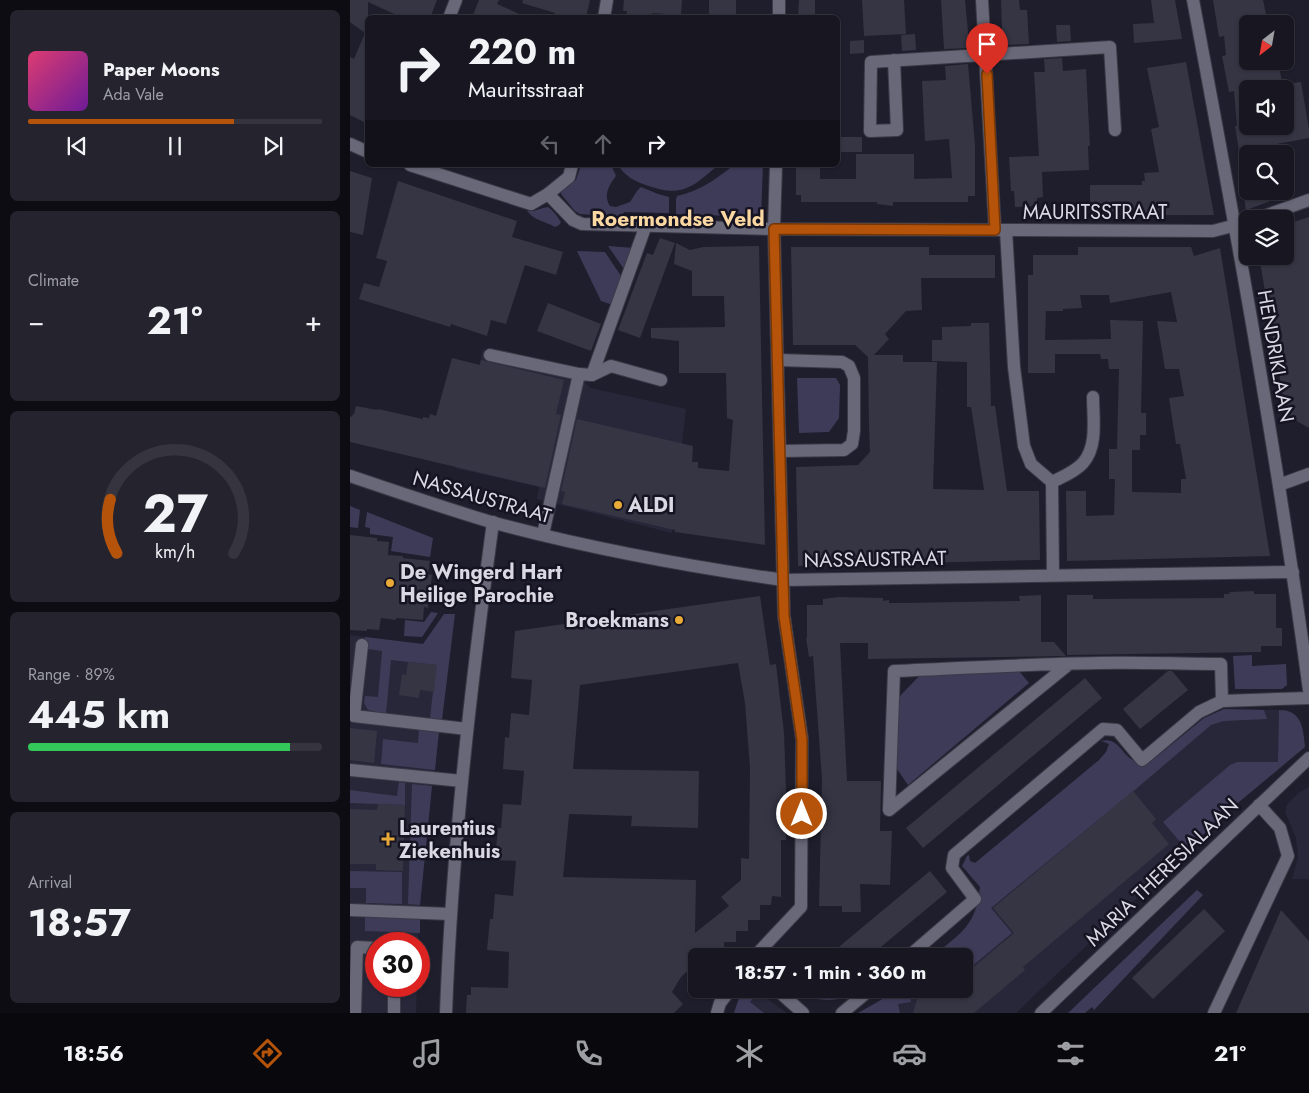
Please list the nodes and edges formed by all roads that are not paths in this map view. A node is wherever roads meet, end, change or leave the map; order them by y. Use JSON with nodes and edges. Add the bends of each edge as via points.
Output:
{"nodes":[{"id":1,"x":456,"y":0,"type":"edge"},
{"id":2,"x":607,"y":0,"type":"edge"},
{"id":3,"x":779,"y":0,"type":"edge"},
{"id":4,"x":982,"y":0,"type":"edge"},
{"id":5,"x":1193,"y":0,"type":"edge"},
{"id":6,"x":450,"y":15,"type":"edge"},
{"id":7,"x":604,"y":15,"type":"edge"},
{"id":8,"x":779,"y":15,"type":"edge"},
{"id":9,"x":986,"y":54,"type":"junction"},
{"id":10,"x":894,"y":60,"type":"junction"},
{"id":11,"x":1115,"y":130,"type":"dead end"},
{"id":12,"x":350,"y":144,"type":"edge"},
{"id":13,"x":365,"y":151,"type":"edge"},
{"id":14,"x":416,"y":167,"type":"edge"},
{"id":15,"x":776,"y":167,"type":"edge"},
{"id":16,"x":570,"y":171,"type":"edge"},
{"id":17,"x":548,"y":194,"type":"junction"},
{"id":18,"x":1309,"y":200,"type":"edge"},
{"id":19,"x":1281,"y":210,"type":"edge"},
{"id":20,"x":646,"y":225,"type":"junction"},
{"id":21,"x":1239,"y":225,"type":"edge"},
{"id":22,"x":1235,"y":226,"type":"junction"},
{"id":23,"x":774,"y":229,"type":"junction"},
{"id":24,"x":1000,"y":230,"type":"junction"},
{"id":25,"x":490,"y":355,"type":"dead end"},
{"id":26,"x":778,"y":360,"type":"junction"},
{"id":27,"x":586,"y":375,"type":"junction"},
{"id":28,"x":661,"y":380,"type":"dead end"},
{"id":29,"x":1093,"y":397,"type":"dead end"},
{"id":30,"x":780,"y":451,"type":"junction"},
{"id":31,"x":1309,"y":474,"type":"edge"},
{"id":32,"x":350,"y":476,"type":"edge"},
{"id":33,"x":1052,"y":482,"type":"junction"},
{"id":34,"x":1279,"y":485,"type":"junction"},
{"id":35,"x":492,"y":522,"type":"junction"},
{"id":36,"x":543,"y":534,"type":"junction"},
{"id":37,"x":1293,"y":572,"type":"junction"},
{"id":38,"x":1053,"y":575,"type":"junction"},
{"id":39,"x":783,"y":580,"type":"junction"},
{"id":40,"x":362,"y":645,"type":"dead end"},
{"id":41,"x":1069,"y":664,"type":"junction"},
{"id":42,"x":1308,"y":670,"type":"edge"},
{"id":43,"x":1309,"y":690,"type":"edge"},
{"id":44,"x":1309,"y":698,"type":"edge"},
{"id":45,"x":1222,"y":700,"type":"junction"},
{"id":46,"x":467,"y":730,"type":"junction"},
{"id":47,"x":1309,"y":758,"type":"edge"},
{"id":48,"x":350,"y":770,"type":"edge"},
{"id":49,"x":462,"y":781,"type":"junction"},
{"id":50,"x":1259,"y":805,"type":"junction"},
{"id":51,"x":350,"y":910,"type":"edge"},
{"id":52,"x":450,"y":914,"type":"junction"},
{"id":53,"x":365,"y":947,"type":"edge"},
{"id":54,"x":763,"y":948,"type":"edge"},
{"id":55,"x":918,"y":948,"type":"edge"},
{"id":56,"x":394,"y":997,"type":"edge"},
{"id":57,"x":724,"y":998,"type":"edge"},
{"id":58,"x":786,"y":998,"type":"edge"},
{"id":59,"x":860,"y":998,"type":"edge"},
{"id":60,"x":355,"y":1013,"type":"edge"},
{"id":61,"x":394,"y":1013,"type":"edge"},
{"id":62,"x":446,"y":1013,"type":"edge"},
{"id":63,"x":717,"y":1013,"type":"edge"},
{"id":64,"x":802,"y":1013,"type":"edge"},
{"id":65,"x":842,"y":1013,"type":"edge"},
{"id":66,"x":1041,"y":1013,"type":"edge"},
{"id":67,"x":1214,"y":1013,"type":"edge"}],
"edges":[{"from":1,"to":6,"type":"street"},
{"from":2,"to":7,"type":"street"},
{"from":3,"to":8,"type":"street"},
{"from":4,"to":9,"type":"street"},
{"from":5,"to":22,"type":"street","name":"HENDRIKLAAN"},
{"from":9,"to":10,"type":"street"},
{"from":9,"to":11,"type":"street","via":[[1110,47]]},
{"from":9,"to":24,"type":"street"},
{"from":10,"to":10,"type":"street","via":[[871,62],[870,131],[897,130]]},
{"from":12,"to":13,"type":"street"},
{"from":14,"to":17,"type":"street","via":[[531,204]]},
{"from":15,"to":23,"type":"street"},
{"from":16,"to":17,"type":"street"},
{"from":17,"to":20,"type":"street","name":"MAURITSSTRAAT","via":[[573,220],[582,224]]},
{"from":18,"to":19,"type":"street"},
{"from":20,"to":23,"type":"street","name":"MAURITSSTRAAT"},
{"from":20,"to":27,"type":"street"},
{"from":21,"to":22,"type":"street","name":"MAURITSSTRAAT"},
{"from":22,"to":24,"type":"street","name":"MAURITSSTRAAT","via":[[1213,231]]},
{"from":22,"to":34,"type":"street","name":"HENDRIKLAAN"},
{"from":23,"to":24,"type":"street","name":"MAURITSSTRAAT"},
{"from":23,"to":26,"type":"street"},
{"from":24,"to":33,"type":"street","via":[[1024,446],[1031,464]]},
{"from":25,"to":27,"type":"street"},
{"from":26,"to":30,"type":"street"},
{"from":26,"to":30,"type":"street","via":[[842,362],[850,366],[854,378],[852,444],[844,450]]},
{"from":27,"to":28,"type":"street","via":[[610,366]]},
{"from":27,"to":36,"type":"street"},
{"from":29,"to":33,"type":"street","via":[[1093,444],[1083,463]]},
{"from":30,"to":39,"type":"street"},
{"from":31,"to":34,"type":"street"},
{"from":32,"to":35,"type":"street","name":"NASSAUSTRAAT"},
{"from":33,"to":38,"type":"street"},
{"from":34,"to":37,"type":"street","name":"HENDRIKLAAN"},
{"from":35,"to":36,"type":"street","name":"NASSAUSTRAAT"},
{"from":35,"to":46,"type":"street"},
{"from":36,"to":39,"type":"street","name":"NASSAUSTRAAT","via":[[646,558]]},
{"from":37,"to":38,"type":"street","name":"NASSAUSTRAAT"},
{"from":37,"to":42,"type":"street","name":"HENDRIKLAAN"},
{"from":38,"to":39,"type":"street","name":"NASSAUSTRAAT"},
{"from":39,"to":54,"type":"street","via":[[784,616],[802,740],[801,907]]},
{"from":40,"to":46,"type":"street","via":[[354,716]]},
{"from":41,"to":41,"type":"street","via":[[894,671],[889,810],[1054,676]]},
{"from":41,"to":45,"type":"street","via":[[1221,664]]},
{"from":42,"to":43,"type":"street","name":"HENDRIKLAAN"},
{"from":44,"to":45,"type":"street"},
{"from":45,"to":55,"type":"street","via":[[1199,712],[1142,760],[1116,730],[1103,729],[954,855],[952,868],[976,899]]},
{"from":46,"to":49,"type":"street"},
{"from":47,"to":50,"type":"street","name":"MARIA THERESIALAAN"},
{"from":48,"to":49,"type":"street"},
{"from":49,"to":52,"type":"street"},
{"from":50,"to":66,"type":"street","name":"MARIA THERESIALAAN"},
{"from":50,"to":67,"type":"street","via":[[1280,828],[1288,856]]},
{"from":51,"to":52,"type":"street"},
{"from":52,"to":62,"type":"street"},
{"from":53,"to":60,"type":"street","via":[[357,947]]},
{"from":56,"to":61,"type":"street"},
{"from":57,"to":63,"type":"street"},
{"from":58,"to":64,"type":"street"},
{"from":59,"to":65,"type":"street"}]}
